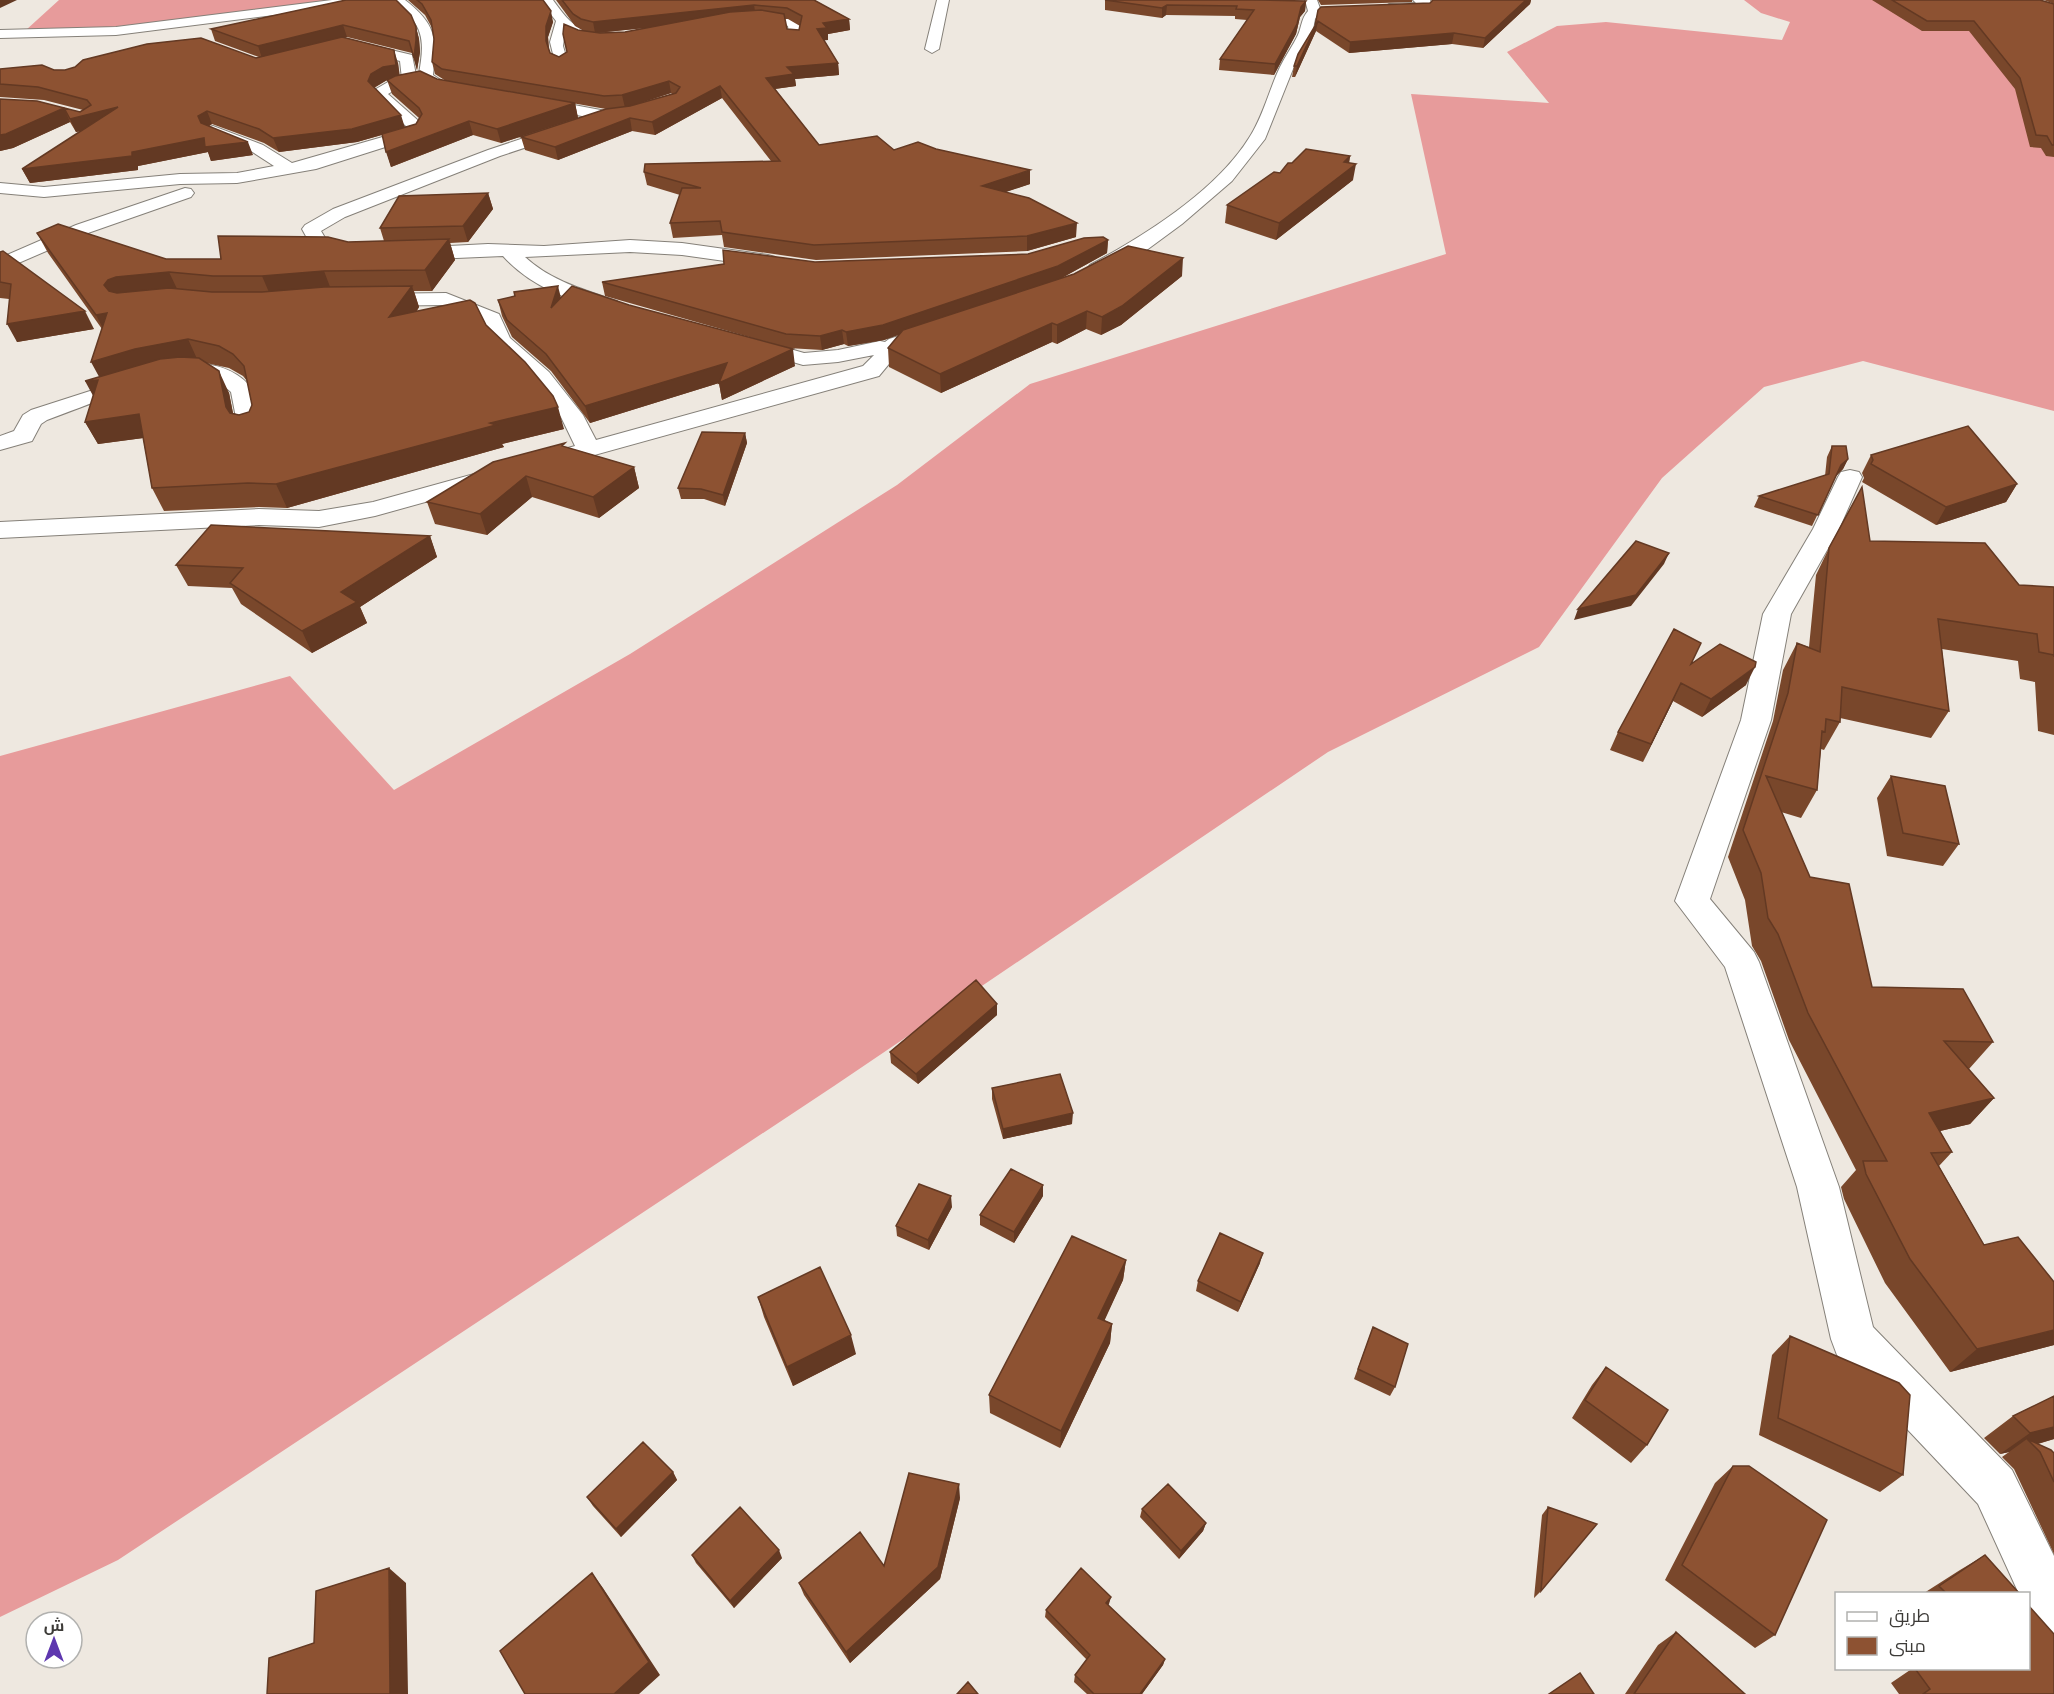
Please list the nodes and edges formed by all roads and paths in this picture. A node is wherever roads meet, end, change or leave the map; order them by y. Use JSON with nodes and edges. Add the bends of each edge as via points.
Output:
{"nodes":[{"id":1,"x":362,"y":0,"type":"edge"},
{"id":2,"x":397,"y":0,"type":"edge"},
{"id":3,"x":546,"y":0,"type":"edge"},
{"id":4,"x":943,"y":0,"type":"edge"},
{"id":5,"x":1419,"y":0,"type":"edge"},
{"id":6,"x":1313,"y":6,"type":"edge"},
{"id":7,"x":1380,"y":9,"type":"edge"},
{"id":8,"x":731,"y":17,"type":"edge"},
{"id":9,"x":563,"y":21,"type":"junction"},
{"id":10,"x":0,"y":34,"type":"edge"},
{"id":11,"x":795,"y":36,"type":"edge"},
{"id":12,"x":624,"y":38,"type":"edge"},
{"id":13,"x":335,"y":45,"type":"edge"},
{"id":14,"x":932,"y":49,"type":"dead end"},
{"id":15,"x":561,"y":63,"type":"edge"},
{"id":16,"x":417,"y":79,"type":"junction"},
{"id":17,"x":485,"y":95,"type":"edge"},
{"id":18,"x":519,"y":100,"type":"edge"},
{"id":19,"x":213,"y":131,"type":"edge"},
{"id":20,"x":290,"y":169,"type":"junction"},
{"id":21,"x":237,"y":178,"type":"junction"},
{"id":22,"x":0,"y":188,"type":"edge"},
{"id":23,"x":1112,"y":243,"type":"dead end"},
{"id":24,"x":1141,"y":245,"type":"junction"},
{"id":25,"x":509,"y":251,"type":"junction"},
{"id":26,"x":376,"y":254,"type":"edge"},
{"id":27,"x":397,"y":254,"type":"edge"},
{"id":28,"x":781,"y":263,"type":"edge"},
{"id":29,"x":0,"y":265,"type":"edge"},
{"id":30,"x":1075,"y":281,"type":"edge"},
{"id":31,"x":355,"y":300,"type":"edge"},
{"id":32,"x":630,"y":311,"type":"edge"},
{"id":33,"x":951,"y":325,"type":"edge"},
{"id":34,"x":732,"y":339,"type":"edge"},
{"id":35,"x":896,"y":343,"type":"junction"},
{"id":36,"x":249,"y":428,"type":"edge"},
{"id":37,"x":0,"y":443,"type":"edge"},
{"id":38,"x":588,"y":448,"type":"junction"},
{"id":39,"x":1850,"y":477,"type":"dead end"},
{"id":40,"x":0,"y":530,"type":"edge"},
{"id":41,"x":2054,"y":1611,"type":"edge"}],
"edges":[{"from":1,"to":10,"type":"street","via":[[116,31]]},
{"from":2,"to":16,"type":"street","via":[[411,10],[430,38]]},
{"from":3,"to":9,"type":"street"},
{"from":4,"to":14,"type":"street"},
{"from":5,"to":7,"type":"street","via":[[1428,7]]},
{"from":6,"to":24,"type":"street","via":[[1257,139],[1226,177]]},
{"from":8,"to":11,"type":"street","via":[[763,15],[787,19],[795,24]]},
{"from":9,"to":12,"type":"street","via":[[583,36]]},
{"from":9,"to":15,"type":"street","via":[[555,44]]},
{"from":13,"to":16,"type":"street","via":[[345,43],[407,58]]},
{"from":16,"to":17,"type":"street"},
{"from":16,"to":20,"type":"street","via":[[388,87],[381,95],[416,127],[414,133]]},
{"from":18,"to":26,"type":"street","via":[[611,116],[494,153],[339,213],[311,229],[320,245],[355,254]]},
{"from":19,"to":20,"type":"street","via":[[257,148]]},
{"from":20,"to":21,"type":"street"},
{"from":21,"to":22,"type":"street","via":[[180,179],[44,192]]},
{"from":21,"to":29,"type":"street","via":[[164,198]]},
{"from":23,"to":24,"type":"street"},
{"from":24,"to":30,"type":"street"},
{"from":25,"to":27,"type":"street"},
{"from":25,"to":28,"type":"street","via":[[630,246]]},
{"from":25,"to":32,"type":"street","via":[[523,268],[559,288]]},
{"from":31,"to":38,"type":"street","via":[[447,299],[492,318],[501,341],[541,377],[572,415]]},
{"from":33,"to":35,"type":"street"},
{"from":34,"to":35,"type":"street","via":[[803,359]]},
{"from":35,"to":38,"type":"street","via":[[871,371]]},
{"from":36,"to":37,"type":"street","via":[[241,389],[215,371],[199,370],[172,372],[39,415],[33,418],[24,436]]},
{"from":38,"to":40,"type":"street","via":[[375,509],[319,519],[259,517]]},
{"from":39,"to":41,"type":"street","via":[[1826,529],[1777,614],[1756,720],[1692,902],[1741,962],[1818,1186],[1853,1339],[1995,1487]]}]}
